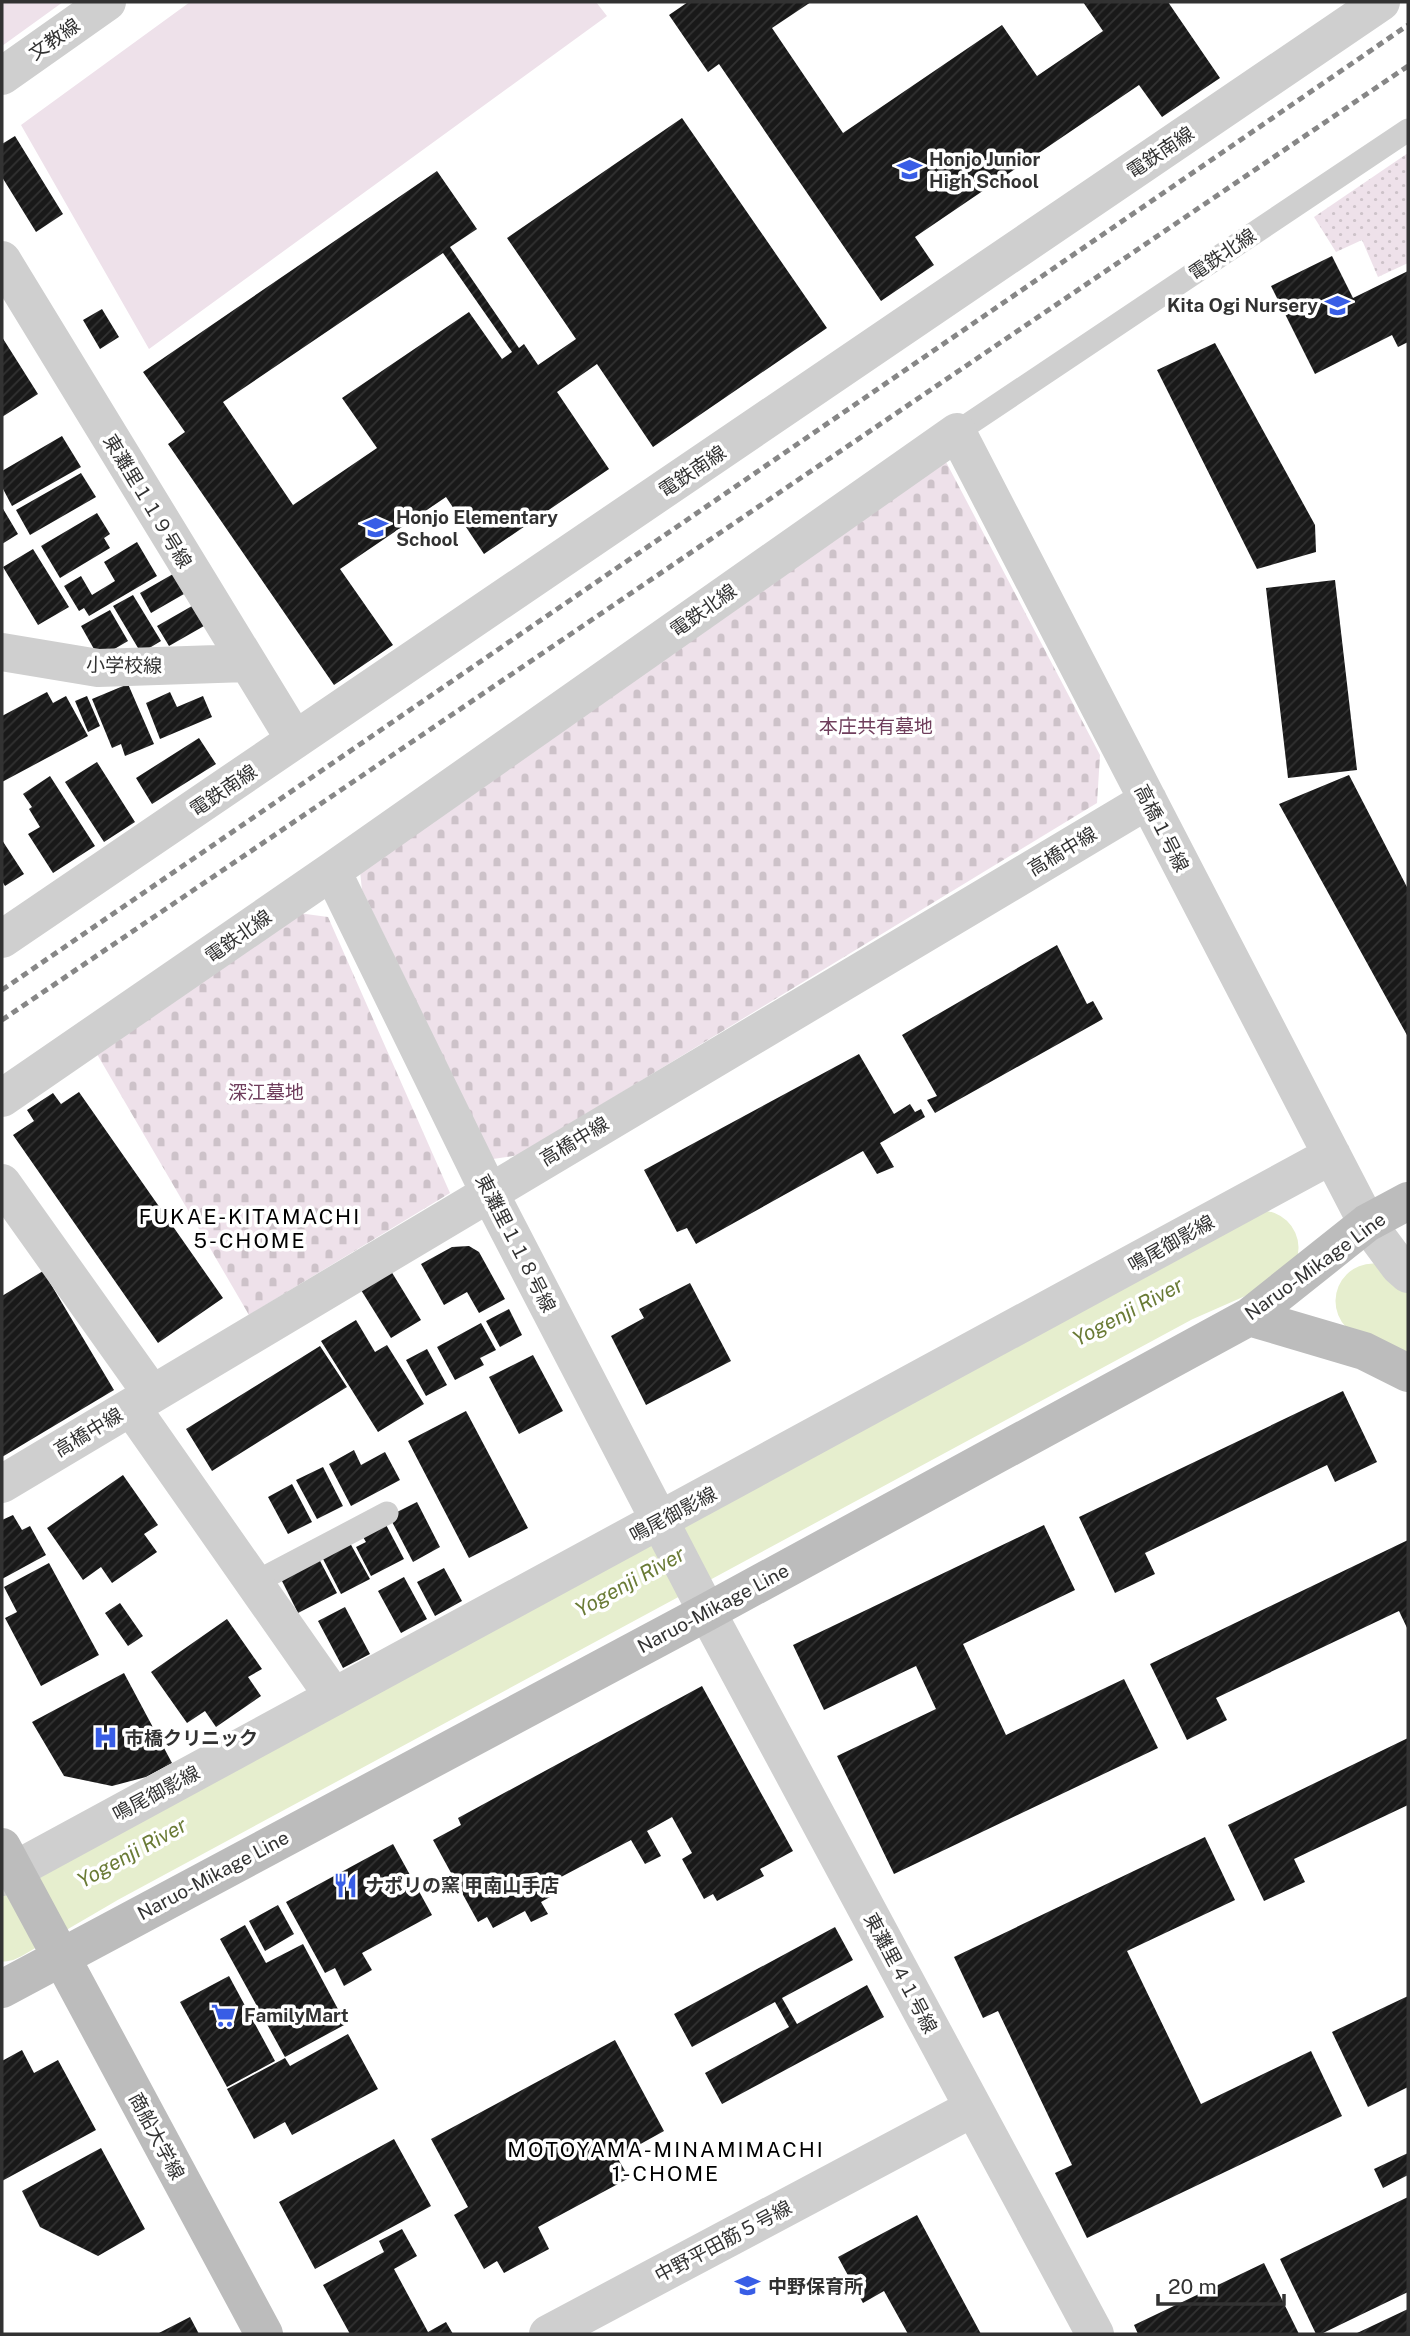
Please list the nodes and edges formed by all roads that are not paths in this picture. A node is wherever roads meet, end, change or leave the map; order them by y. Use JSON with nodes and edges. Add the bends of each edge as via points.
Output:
{"nodes":[{"id":1,"x":107,"y":2,"type":"edge"},
{"id":2,"x":1381,"y":2,"type":"edge"},
{"id":3,"x":2,"y":76,"type":"edge"},
{"id":4,"x":1408,"y":130,"type":"edge"},
{"id":5,"x":2,"y":260,"type":"edge"},
{"id":6,"x":957,"y":432,"type":"junction"},
{"id":7,"x":2,"y":652,"type":"edge"},
{"id":8,"x":247,"y":663,"type":"junction"},
{"id":9,"x":295,"y":740,"type":"junction"},
{"id":10,"x":1148,"y":800,"type":"junction"},
{"id":11,"x":332,"y":871,"type":"junction"},
{"id":12,"x":2,"y":939,"type":"edge"},
{"id":13,"x":2,"y":1098,"type":"edge"},
{"id":14,"x":1332,"y":1155,"type":"junction"},
{"id":15,"x":2,"y":1183,"type":"edge"},
{"id":16,"x":489,"y":1192,"type":"junction"},
{"id":17,"x":1408,"y":1201,"type":"edge"},
{"id":18,"x":1367,"y":1223,"type":"junction"},
{"id":19,"x":1408,"y":1274,"type":"edge"},
{"id":20,"x":1249,"y":1317,"type":"junction"},
{"id":21,"x":1408,"y":1373,"type":"edge"},
{"id":22,"x":141,"y":1400,"type":"junction"},
{"id":23,"x":2,"y":1484,"type":"edge"},
{"id":24,"x":387,"y":1513,"type":"dead end"},
{"id":25,"x":663,"y":1527,"type":"junction"},
{"id":26,"x":254,"y":1583,"type":"junction"},
{"id":27,"x":707,"y":1612,"type":"junction"},
{"id":28,"x":334,"y":1697,"type":"junction"},
{"id":29,"x":10,"y":1870,"type":"edge"},
{"id":30,"x":55,"y":1946,"type":"junction"},
{"id":31,"x":2,"y":1989,"type":"edge"},
{"id":32,"x":973,"y":2108,"type":"junction"},
{"id":33,"x":264,"y":2334,"type":"edge"},
{"id":34,"x":548,"y":2334,"type":"edge"},
{"id":35,"x":1095,"y":2334,"type":"edge"}],
"edges":[{"from":1,"to":3,"type":"street","name":"文教線"},
{"from":2,"to":9,"type":"street","name":"電鉄南線"},
{"from":4,"to":6,"type":"lane","name":"電鉄北線"},
{"from":5,"to":8,"type":"street","name":"東灘里１１９号線"},
{"from":6,"to":10,"type":"street","name":"高橋１号線"},
{"from":6,"to":11,"type":"street","name":"電鉄北線"},
{"from":7,"to":8,"type":"street","name":"小学校線","via":[[99,668]]},
{"from":8,"to":9,"type":"street","name":"東灘里１１９号線"},
{"from":9,"to":12,"type":"street","name":"電鉄南線"},
{"from":10,"to":14,"type":"street","name":"高橋１号線"},
{"from":10,"to":16,"type":"street","name":"高橋中線"},
{"from":11,"to":13,"type":"street","name":"電鉄北線"},
{"from":11,"to":16,"type":"street","name":"東灘里１１８号線"},
{"from":14,"to":18,"type":"street","name":"高橋１号線"},
{"from":14,"to":25,"type":"street","name":"鳴尾御影線"},
{"from":15,"to":22,"type":"street"},
{"from":16,"to":22,"type":"street","name":"高橋中線"},
{"from":16,"to":25,"type":"street","name":"東灘里１１８号線"},
{"from":17,"to":18,"type":"street","name":"Naruo-Mikage Line"},
{"from":18,"to":19,"type":"street","name":"高橋１号線"},
{"from":18,"to":20,"type":"street","name":"Naruo-Mikage Line"},
{"from":20,"to":21,"type":"street","via":[[1364,1351]]},
{"from":20,"to":27,"type":"street","name":"Naruo-Mikage Line"},
{"from":22,"to":23,"type":"street","name":"高橋中線"},
{"from":22,"to":26,"type":"street"},
{"from":24,"to":26,"type":"lane"},
{"from":25,"to":27,"type":"street","name":"東灘里１１８号線"},
{"from":25,"to":28,"type":"street","name":"鳴尾御影線"},
{"from":26,"to":28,"type":"street"},
{"from":27,"to":30,"type":"street","name":"Naruo-Mikage Line"},
{"from":27,"to":32,"type":"street","name":"東灘里４１号線"},
{"from":28,"to":29,"type":"street","name":"鳴尾御影線"},
{"from":29,"to":30,"type":"street","name":"商船大学線"},
{"from":30,"to":31,"type":"street","name":"Naruo-Mikage Line"},
{"from":30,"to":33,"type":"street","name":"商船大学線"},
{"from":32,"to":34,"type":"street","name":"中野平田筋５号線"},
{"from":32,"to":35,"type":"street","name":"東灘里４１号線"}]}
